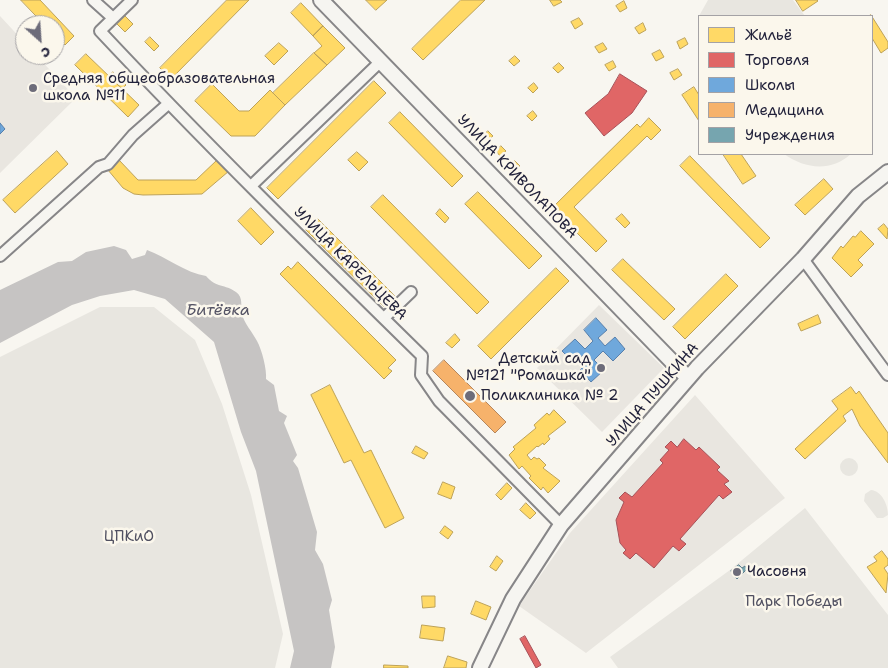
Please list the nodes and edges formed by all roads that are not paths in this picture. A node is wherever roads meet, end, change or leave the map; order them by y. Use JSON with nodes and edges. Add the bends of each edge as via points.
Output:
{"nodes":[{"id":1,"x":93,"y":0,"type":"edge"},
{"id":2,"x":132,"y":0,"type":"edge"},
{"id":3,"x":321,"y":0,"type":"edge"},
{"id":4,"x":113,"y":18,"type":"junction"},
{"id":5,"x":381,"y":61,"type":"junction"},
{"id":6,"x":168,"y":104,"type":"junction"},
{"id":7,"x":888,"y":172,"type":"edge"},
{"id":8,"x":250,"y":186,"type":"junction"},
{"id":9,"x":0,"y":256,"type":"edge"},
{"id":10,"x":803,"y":259,"type":"junction"},
{"id":11,"x":412,"y":292,"type":"dead end"},
{"id":12,"x":384,"y":318,"type":"junction"},
{"id":13,"x":888,"y":375,"type":"edge"},
{"id":14,"x":688,"y":378,"type":"junction"},
{"id":15,"x":561,"y":525,"type":"junction"},
{"id":16,"x":480,"y":668,"type":"edge"}],
"edges":[{"from":1,"to":4,"type":"street"},
{"from":2,"to":4,"type":"street"},
{"from":3,"to":5,"type":"main road","name":"УЛИЦА КРИВОЛАПОВА"},
{"from":4,"to":6,"type":"street","name":"УЛИЦА КАРЕЛЬЦЕВА","via":[[100,31]]},
{"from":5,"to":8,"type":"street"},
{"from":5,"to":14,"type":"main road","name":"УЛИЦА КРИВОЛАПОВА"},
{"from":6,"to":8,"type":"street","name":"УЛИЦА КАРЕЛЬЦЕВА"},
{"from":6,"to":9,"type":"street","via":[[133,135],[108,164],[99,167]]},
{"from":7,"to":10,"type":"main road","name":"УЛИЦА ПУШКИНА","via":[[858,196]]},
{"from":8,"to":12,"type":"street","name":"УЛИЦА КАРЕЛЬЦЕВА"},
{"from":10,"to":13,"type":"street"},
{"from":10,"to":14,"type":"main road","name":"УЛИЦА ПУШКИНА"},
{"from":11,"to":12,"type":"street"},
{"from":12,"to":15,"type":"street","name":"УЛИЦА КАРЕЛЬЦЕВА","via":[[422,356],[421,375],[439,401]]},
{"from":14,"to":15,"type":"main road","name":"УЛИЦА ПУШКИНА"},
{"from":15,"to":16,"type":"main road","name":"УЛИЦА ПУШКИНА","via":[[513,598]]}]}
